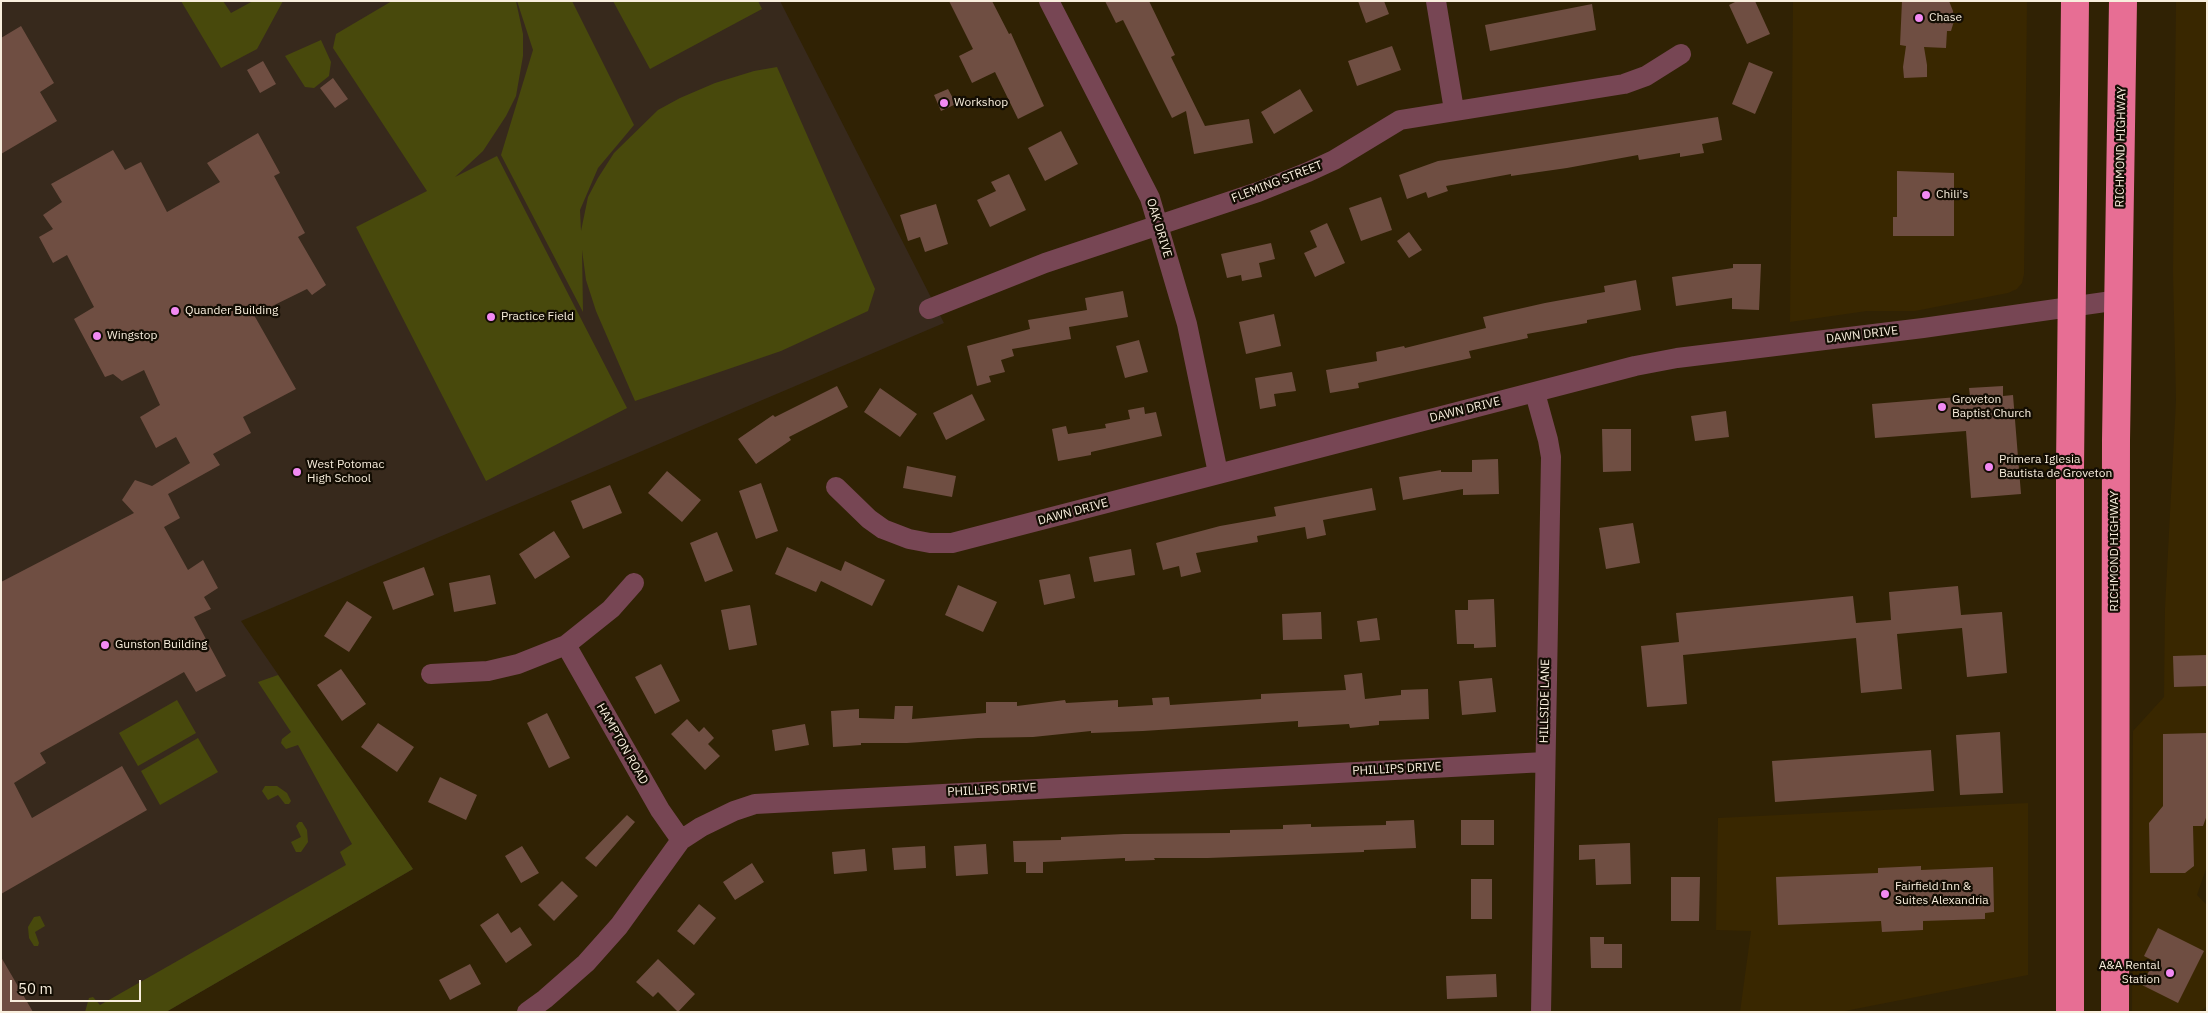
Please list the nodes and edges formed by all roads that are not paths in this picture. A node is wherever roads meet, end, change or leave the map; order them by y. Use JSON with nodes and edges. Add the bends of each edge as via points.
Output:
{"nodes":[{"id":1,"x":1049,"y":1,"type":"edge"},
{"id":2,"x":1436,"y":1,"type":"edge"},
{"id":3,"x":2075,"y":1,"type":"edge"},
{"id":4,"x":2122,"y":1,"type":"edge"},
{"id":5,"x":1682,"y":54,"type":"dead end"},
{"id":6,"x":1454,"y":110,"type":"junction"},
{"id":7,"x":1158,"y":224,"type":"junction"},
{"id":8,"x":2119,"y":300,"type":"junction"},
{"id":9,"x":2071,"y":306,"type":"junction"},
{"id":10,"x":929,"y":308,"type":"dead end"},
{"id":11,"x":1534,"y":393,"type":"junction"},
{"id":12,"x":1218,"y":473,"type":"junction"},
{"id":13,"x":836,"y":487,"type":"dead end"},
{"id":14,"x":634,"y":583,"type":"dead end"},
{"id":15,"x":566,"y":645,"type":"junction"},
{"id":16,"x":431,"y":674,"type":"dead end"},
{"id":17,"x":1545,"y":762,"type":"junction"},
{"id":18,"x":681,"y":840,"type":"junction"},
{"id":19,"x":527,"y":1012,"type":"edge"},
{"id":20,"x":1541,"y":1012,"type":"edge"},
{"id":21,"x":2070,"y":1012,"type":"edge"},
{"id":22,"x":2115,"y":1012,"type":"edge"}],
"edges":[{"from":1,"to":7,"type":"street","name":"OAK DRIVE","via":[[1150,198]]},
{"from":2,"to":6,"type":"street"},
{"from":3,"to":9,"type":"highway"},
{"from":4,"to":8,"type":"highway","name":"RICHMOND HIGHWAY"},
{"from":5,"to":6,"type":"street","name":"FLEMING STREET","via":[[1646,76],[1624,84]]},
{"from":6,"to":7,"type":"street","name":"FLEMING STREET","via":[[1400,120],[1308,172],[1258,192]]},
{"from":7,"to":10,"type":"street","name":"FLEMING STREET"},
{"from":7,"to":12,"type":"street","name":"OAK DRIVE","via":[[1187,324]]},
{"from":8,"to":9,"type":"street","name":"DAWN DRIVE"},
{"from":8,"to":22,"type":"highway","name":"RICHMOND HIGHWAY"},
{"from":9,"to":11,"type":"street","name":"DAWN DRIVE","via":[[1677,358]]},
{"from":9,"to":21,"type":"highway"},
{"from":11,"to":12,"type":"street","name":"DAWN DRIVE"},
{"from":11,"to":17,"type":"street","name":"HILLSIDE LANE","via":[[1551,457]]},
{"from":12,"to":13,"type":"street","name":"DAWN DRIVE","via":[[952,543],[924,542],[883,529]]},
{"from":14,"to":15,"type":"street","via":[[611,609]]},
{"from":15,"to":16,"type":"street","via":[[518,664],[488,671]]},
{"from":15,"to":18,"type":"street","name":"HAMPTON ROAD","via":[[660,810]]},
{"from":17,"to":18,"type":"street","name":"PHILLIPS DRIVE","via":[[774,802],[734,811]]},
{"from":17,"to":20,"type":"street","name":"HILLSIDE LANE"},
{"from":18,"to":19,"type":"street","name":"PHILLIPS DRIVE","via":[[619,926],[586,963]]}]}
